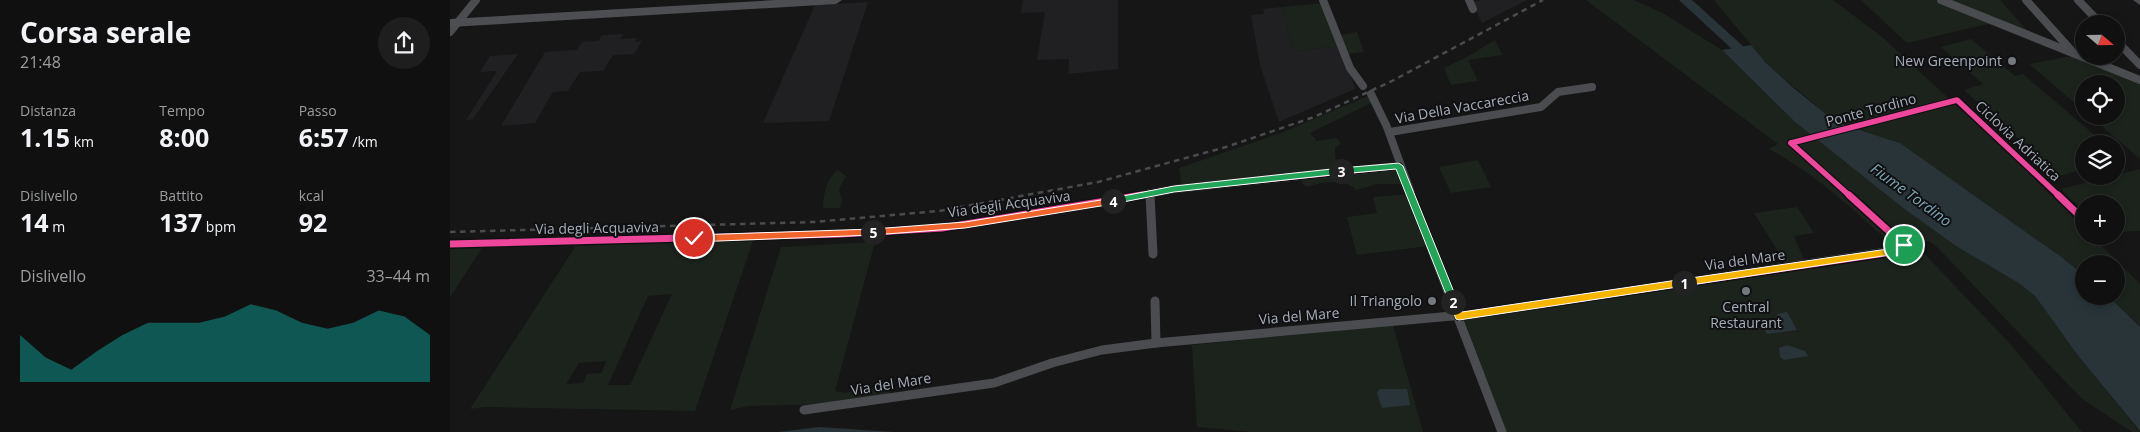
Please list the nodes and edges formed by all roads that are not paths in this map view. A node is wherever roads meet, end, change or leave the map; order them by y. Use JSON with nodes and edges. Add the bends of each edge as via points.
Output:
{"nodes":[{"id":1,"x":476,"y":0,"type":"edge"},
{"id":2,"x":836,"y":0,"type":"edge"},
{"id":3,"x":1323,"y":0,"type":"edge"},
{"id":4,"x":1469,"y":0,"type":"edge"},
{"id":5,"x":1941,"y":0,"type":"edge"},
{"id":6,"x":2026,"y":0,"type":"edge"},
{"id":7,"x":2078,"y":0,"type":"edge"},
{"id":8,"x":1473,"y":9,"type":"dead end"},
{"id":9,"x":2092,"y":15,"type":"edge"},
{"id":10,"x":452,"y":26,"type":"edge"},
{"id":11,"x":2125,"y":49,"type":"edge"},
{"id":12,"x":2073,"y":52,"type":"junction"},
{"id":13,"x":2140,"y":64,"type":"edge"},
{"id":14,"x":2140,"y":80,"type":"edge"},
{"id":15,"x":1363,"y":86,"type":"dead end"},
{"id":16,"x":1592,"y":87,"type":"dead end"},
{"id":17,"x":1370,"y":94,"type":"dead end"},
{"id":18,"x":1390,"y":132,"type":"junction"},
{"id":19,"x":1399,"y":166,"type":"junction"},
{"id":20,"x":1150,"y":193,"type":"junction"},
{"id":21,"x":450,"y":244,"type":"edge"},
{"id":22,"x":1919,"y":247,"type":"dead end"},
{"id":23,"x":1153,"y":254,"type":"dead end"},
{"id":24,"x":1155,"y":301,"type":"dead end"},
{"id":25,"x":1459,"y":316,"type":"junction"},
{"id":26,"x":1156,"y":343,"type":"junction"},
{"id":27,"x":804,"y":410,"type":"dead end"},
{"id":28,"x":1502,"y":432,"type":"edge"}],
"edges":[{"from":1,"to":10,"type":"street"},
{"from":2,"to":10,"type":"main road"},
{"from":3,"to":15,"type":"street","via":[[1350,68]]},
{"from":4,"to":8,"type":"street"},
{"from":5,"to":12,"type":"street"},
{"from":6,"to":12,"type":"street"},
{"from":7,"to":9,"type":"street"},
{"from":11,"to":13,"type":"street"},
{"from":12,"to":14,"type":"street"},
{"from":16,"to":18,"type":"street","name":"Via Della Vaccareccia","via":[[1558,92],[1542,107]]},
{"from":17,"to":18,"type":"street","via":[[1383,113]]},
{"from":18,"to":19,"type":"street"},
{"from":19,"to":20,"type":"street","name":"Via degli Acquaviva"},
{"from":19,"to":25,"type":"street"},
{"from":20,"to":21,"type":"street","name":"Via degli Acquaviva","via":[[1066,210],[942,228],[840,234]]},
{"from":20,"to":23,"type":"street"},
{"from":22,"to":25,"type":"street","name":"Via del Mare"},
{"from":24,"to":26,"type":"street"},
{"from":25,"to":26,"type":"street","name":"Via del Mare"},
{"from":25,"to":28,"type":"street"},
{"from":26,"to":27,"type":"street","name":"Via del Mare","via":[[1096,352],[994,383]]}]}
